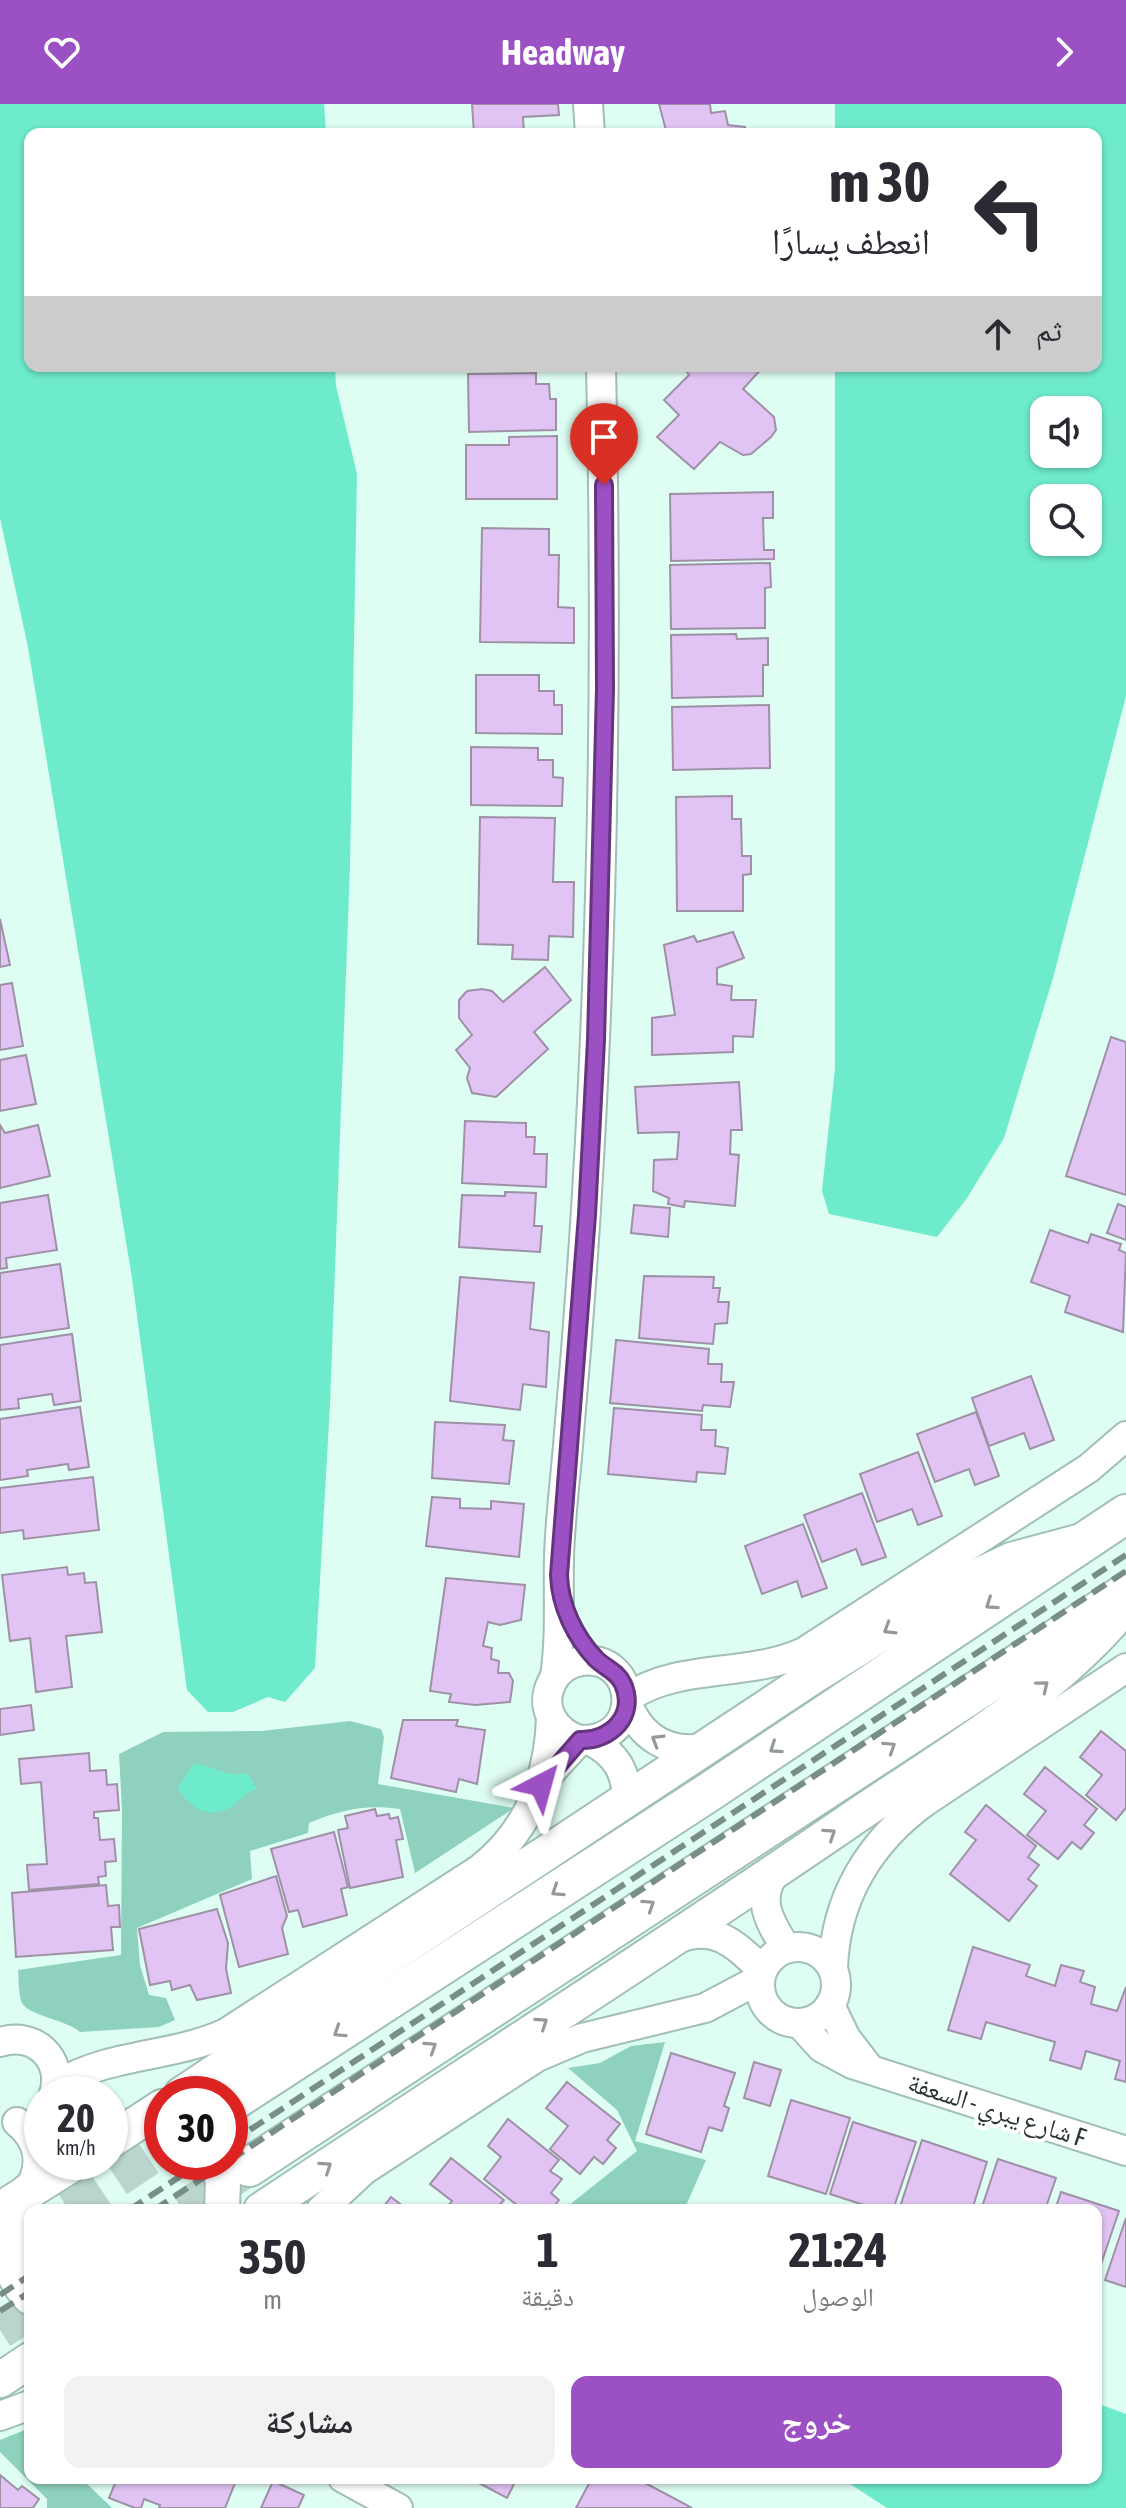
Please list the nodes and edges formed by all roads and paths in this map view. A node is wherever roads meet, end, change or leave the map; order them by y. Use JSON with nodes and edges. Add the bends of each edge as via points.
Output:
{"nodes":[{"id":1,"x":588,"y":104,"type":"edge"},
{"id":2,"x":590,"y":128,"type":"edge"},
{"id":3,"x":601,"y":372,"type":"edge"},
{"id":4,"x":1126,"y":1436,"type":"edge"},
{"id":5,"x":1126,"y":1514,"type":"edge"},
{"id":6,"x":1086,"y":1541,"type":"junction"},
{"id":7,"x":559,"y":1589,"type":"junction"},
{"id":8,"x":1126,"y":1593,"type":"edge"},
{"id":9,"x":1126,"y":1605,"type":"edge"},
{"id":10,"x":602,"y":1664,"type":"junction"},
{"id":11,"x":1126,"y":1668,"type":"edge"},
{"id":12,"x":680,"y":1675,"type":"junction"},
{"id":13,"x":555,"y":1676,"type":"junction"},
{"id":14,"x":627,"y":1700,"type":"junction"},
{"id":15,"x":551,"y":1718,"type":"junction"},
{"id":16,"x":586,"y":1740,"type":"junction"},
{"id":17,"x":705,"y":1748,"type":"junction"},
{"id":18,"x":541,"y":1785,"type":"junction"},
{"id":19,"x":627,"y":1799,"type":"junction"},
{"id":20,"x":778,"y":1869,"type":"junction"},
{"id":21,"x":850,"y":1888,"type":"junction"},
{"id":22,"x":794,"y":1947,"type":"junction"},
{"id":23,"x":654,"y":1948,"type":"junction"},
{"id":24,"x":833,"y":1969,"type":"junction"},
{"id":25,"x":761,"y":1974,"type":"junction"},
{"id":26,"x":830,"y":2005,"type":"junction"},
{"id":27,"x":685,"y":2013,"type":"junction"},
{"id":28,"x":771,"y":2013,"type":"junction"},
{"id":29,"x":799,"y":2023,"type":"junction"},
{"id":30,"x":5,"y":2035,"type":"edge"},
{"id":31,"x":46,"y":2052,"type":"junction"},
{"id":32,"x":111,"y":2062,"type":"junction"},
{"id":33,"x":869,"y":2068,"type":"junction"},
{"id":34,"x":57,"y":2076,"type":"edge"},
{"id":35,"x":75,"y":2076,"type":"edge"},
{"id":36,"x":209,"y":2076,"type":"edge"},
{"id":37,"x":248,"y":2091,"type":"edge"},
{"id":38,"x":13,"y":2120,"type":"edge"},
{"id":39,"x":1126,"y":2151,"type":"edge"},
{"id":40,"x":248,"y":2154,"type":"tunnel mouth"},
{"id":41,"x":46,"y":2180,"type":"edge"},
{"id":42,"x":223,"y":2180,"type":"edge"},
{"id":43,"x":28,"y":2191,"type":"junction"},
{"id":44,"x":222,"y":2204,"type":"edge"},
{"id":45,"x":270,"y":2204,"type":"edge"},
{"id":46,"x":327,"y":2204,"type":"edge"},
{"id":47,"x":0,"y":2210,"type":"edge"},
{"id":48,"x":24,"y":2289,"type":"edge"},
{"id":49,"x":24,"y":2364,"type":"edge"},
{"id":50,"x":0,"y":2380,"type":"edge"},
{"id":51,"x":24,"y":2407,"type":"edge"},
{"id":52,"x":0,"y":2416,"type":"edge"},
{"id":53,"x":354,"y":2484,"type":"edge"},
{"id":54,"x":398,"y":2508,"type":"edge"}],
"edges":[{"from":1,"to":2,"type":"street"},
{"from":3,"to":7,"type":"street","via":[[603,865],[587,1215]]},
{"from":4,"to":12,"type":"street","via":[[1089,1468],[804,1652],[757,1667]]},
{"from":5,"to":6,"type":"main road"},
{"from":6,"to":17,"type":"street","one_way":true,"via":[[1011,1560],[965,1582]]},
{"from":6,"to":37,"type":"main road","one_way":true},
{"from":7,"to":10,"type":"street","via":[[574,1628]]},
{"from":7,"to":13,"type":"street","via":[[561,1633]]},
{"from":40,"to":8,"type":"main road","one_way":true},
{"from":20,"to":9,"type":"street","one_way":true,"via":[[1039,1690]]},
{"from":10,"to":12,"type":"street"},
{"from":10,"to":13,"type":"street","via":[[575,1662]]},
{"from":10,"to":14,"type":"street","via":[[621,1679]]},
{"from":11,"to":21,"type":"street","via":[[910,1812],[882,1839]]},
{"from":12,"to":14,"type":"street","via":[[652,1683]]},
{"from":13,"to":15,"type":"street","via":[[547,1697]]},
{"from":14,"to":16,"type":"street","via":[[620,1724],[602,1738]]},
{"from":17,"to":14,"type":"street","one_way":true,"via":[[676,1749],[650,1738]]},
{"from":15,"to":16,"type":"street","via":[[558,1728]]},
{"from":15,"to":18,"type":"street"},
{"from":16,"to":18,"type":"street"},
{"from":16,"to":19,"type":"street","via":[[604,1748],[622,1770]]},
{"from":17,"to":19,"type":"street"},
{"from":18,"to":32,"type":"street","via":[[521,1826],[488,1863],[258,2013],[186,2049]]},
{"from":19,"to":36,"type":"street"},
{"from":20,"to":22,"type":"street","via":[[767,1885],[765,1904],[770,1923]]},
{"from":20,"to":23,"type":"street"},
{"from":21,"to":22,"type":"street","via":[[828,1919]]},
{"from":21,"to":24,"type":"street","via":[[837,1928]]},
{"from":22,"to":24,"type":"street","via":[[820,1954]]},
{"from":22,"to":25,"type":"street","via":[[776,1953]]},
{"from":23,"to":25,"type":"street","via":[[708,1933],[731,1941]]},
{"from":45,"to":23,"type":"street","one_way":true},
{"from":24,"to":26,"type":"street"},
{"from":25,"to":27,"type":"street","via":[[724,2000]]},
{"from":25,"to":28,"type":"street","via":[[761,1997]]},
{"from":26,"to":29,"type":"street"},
{"from":26,"to":33,"type":"street"},
{"from":27,"to":28,"type":"street"},
{"from":27,"to":46,"type":"street","via":[[582,2038],[537,2057],[364,2170]]},
{"from":28,"to":29,"type":"street"},
{"from":29,"to":33,"type":"street","name":"شارع يبري - السعفة F","via":[[836,2058]]},
{"from":30,"to":31,"type":"street"},
{"from":31,"to":32,"type":"street"},
{"from":31,"to":34,"type":"street"},
{"from":32,"to":35,"type":"street"},
{"from":33,"to":39,"type":"street","name":"شارع يبري - السعفة F"},
{"from":38,"to":43,"type":"street","via":[[34,2141],[38,2154]]},
{"from":41,"to":43,"type":"street"},
{"from":42,"to":44,"type":"street"},
{"from":43,"to":47,"type":"street"},
{"from":43,"to":48,"type":"street","via":[[10,2224],[7,2243]]},
{"from":49,"to":50,"type":"street"},
{"from":51,"to":52,"type":"street"},
{"from":53,"to":54,"type":"street"}]}
